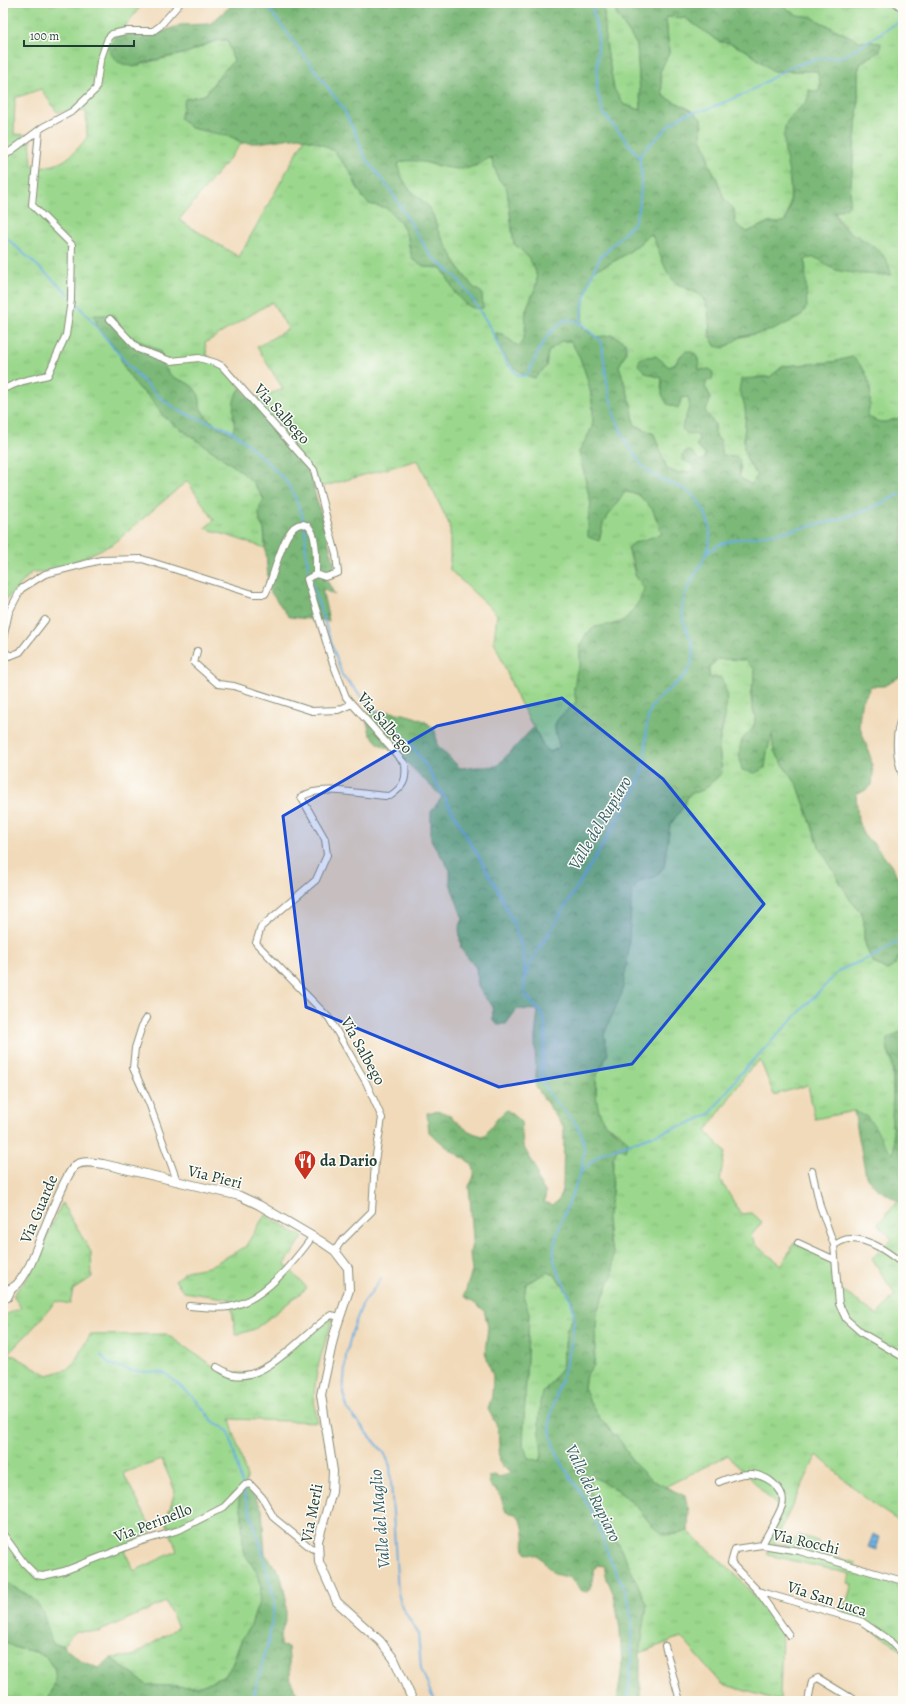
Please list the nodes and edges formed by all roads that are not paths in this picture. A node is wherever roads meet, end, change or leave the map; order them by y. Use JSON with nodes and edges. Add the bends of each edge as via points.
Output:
{"nodes":[{"id":1,"x":180,"y":3,"type":"edge"},
{"id":2,"x":896,"y":3,"type":"edge"},
{"id":3,"x":903,"y":9,"type":"edge"},
{"id":4,"x":39,"y":131,"type":"junction"},
{"id":5,"x":3,"y":157,"type":"edge"},
{"id":6,"x":110,"y":319,"type":"dead end"},
{"id":7,"x":3,"y":389,"type":"edge"},
{"id":8,"x":316,"y":574,"type":"junction"},
{"id":9,"x":45,"y":620,"type":"dead end"},
{"id":10,"x":3,"y":639,"type":"edge"},
{"id":11,"x":3,"y":650,"type":"edge"},
{"id":12,"x":197,"y":651,"type":"dead end"},
{"id":13,"x":352,"y":704,"type":"junction"},
{"id":14,"x":903,"y":714,"type":"edge"},
{"id":15,"x":903,"y":777,"type":"edge"},
{"id":16,"x":147,"y":1018,"type":"dead end"},
{"id":17,"x":103,"y":1164,"type":"joint"},
{"id":18,"x":812,"y":1171,"type":"dead end"},
{"id":19,"x":177,"y":1181,"type":"junction"},
{"id":20,"x":313,"y":1236,"type":"junction"},
{"id":21,"x":798,"y":1242,"type":"dead end"},
{"id":22,"x":834,"y":1245,"type":"junction"},
{"id":23,"x":335,"y":1251,"type":"junction"},
{"id":24,"x":835,"y":1260,"type":"junction"},
{"id":25,"x":903,"y":1264,"type":"edge"},
{"id":26,"x":10,"y":1290,"type":"edge"},
{"id":27,"x":3,"y":1300,"type":"edge"},
{"id":28,"x":189,"y":1306,"type":"dead end"},
{"id":29,"x":340,"y":1317,"type":"junction"},
{"id":30,"x":334,"y":1335,"type":"joint"},
{"id":31,"x":903,"y":1357,"type":"edge"},
{"id":32,"x":217,"y":1367,"type":"dead end"},
{"id":33,"x":718,"y":1482,"type":"dead end"},
{"id":34,"x":3,"y":1534,"type":"edge"},
{"id":35,"x":762,"y":1545,"type":"junction"},
{"id":36,"x":319,"y":1550,"type":"junction"},
{"id":37,"x":903,"y":1581,"type":"edge"},
{"id":38,"x":758,"y":1591,"type":"junction"},
{"id":39,"x":789,"y":1635,"type":"dead end"},
{"id":40,"x":665,"y":1646,"type":"dead end"},
{"id":41,"x":903,"y":1655,"type":"edge"},
{"id":42,"x":413,"y":1701,"type":"edge"},
{"id":43,"x":680,"y":1701,"type":"edge"},
{"id":44,"x":808,"y":1701,"type":"edge"},
{"id":45,"x":856,"y":1701,"type":"edge"}],
"edges":[{"from":1,"to":4,"type":"street","via":[[153,31],[112,34],[108,38],[100,61],[96,89],[73,111]]},
{"from":2,"to":3,"type":"street"},
{"from":4,"to":5,"type":"street"},
{"from":4,"to":7,"type":"street","via":[[32,205],[72,245],[71,300],[66,334],[48,375]]},
{"from":6,"to":8,"type":"street","name":"Via Salbego","via":[[138,349],[171,361],[199,358],[222,366],[314,470],[336,554],[338,573],[325,577]]},
{"from":8,"to":10,"type":"street","via":[[316,548],[312,530],[306,524],[299,524],[290,530],[270,587],[265,594],[253,594],[142,559],[102,560],[45,574],[21,589],[9,612]]},
{"from":8,"to":13,"type":"street","name":"Via Salbego","via":[[307,579],[331,658],[346,698]]},
{"from":9,"to":11,"type":"street","via":[[20,652],[10,656]]},
{"from":12,"to":13,"type":"street","via":[[194,663],[218,684],[234,686],[312,711],[338,710]]},
{"from":13,"to":23,"type":"street","name":"Via Salbego","via":[[405,764],[405,783],[390,796],[327,790],[302,797],[325,839],[327,855],[316,880],[261,926],[256,943],[330,1018],[366,1082],[382,1118],[375,1161],[372,1211]]},
{"from":14,"to":15,"type":"street","via":[[897,729]]},
{"from":16,"to":19,"type":"street","via":[[135,1048],[133,1068],[149,1103]]},
{"from":17,"to":19,"type":"street","name":"Via Pieri"},
{"from":17,"to":26,"type":"street","name":"Via Guarde","via":[[84,1162],[75,1166],[66,1180],[30,1265]]},
{"from":18,"to":22,"type":"street","via":[[820,1206]]},
{"from":19,"to":20,"type":"street","name":"Via Pieri","via":[[240,1196]]},
{"from":20,"to":23,"type":"street","name":"Via Pieri"},
{"from":20,"to":28,"type":"street","via":[[285,1270],[264,1289],[245,1301],[231,1307]]},
{"from":21,"to":24,"type":"street"},
{"from":22,"to":24,"type":"street"},
{"from":22,"to":25,"type":"street","via":[[847,1238],[867,1242]]},
{"from":23,"to":29,"type":"street","name":"Via Pieri","via":[[348,1268],[349,1290]]},
{"from":24,"to":31,"type":"street","via":[[839,1304],[846,1319],[862,1333]]},
{"from":26,"to":27,"type":"street","via":[[8,1298]]},
{"from":29,"to":30,"type":"street","name":"Via Pieri"},
{"from":29,"to":32,"type":"street","via":[[332,1315],[282,1356],[254,1374],[234,1376]]},
{"from":30,"to":36,"type":"street","name":"Via Merli","via":[[321,1394],[333,1471],[332,1492],[318,1541]]},
{"from":33,"to":35,"type":"street","via":[[752,1474],[776,1484],[783,1494],[782,1505]]},
{"from":34,"to":36,"type":"street","name":"Via Perinello","via":[[24,1563],[36,1575],[44,1576],[179,1530],[224,1507],[245,1485],[250,1484],[255,1487],[274,1518],[311,1548]]},
{"from":35,"to":37,"type":"street","name":"Via Rocchi","via":[[799,1551]]},
{"from":35,"to":38,"type":"street","name":"Via Rocchi","via":[[736,1549],[731,1563]]},
{"from":36,"to":42,"type":"street","name":"Via Merli","via":[[319,1562],[337,1602],[380,1641],[394,1659]]},
{"from":38,"to":39,"type":"street","name":"Via Rocchi"},
{"from":38,"to":41,"type":"street","name":"Via San Luca","via":[[860,1621],[890,1641]]},
{"from":40,"to":43,"type":"street"},
{"from":44,"to":45,"type":"street","via":[[812,1680],[818,1678]]}]}
